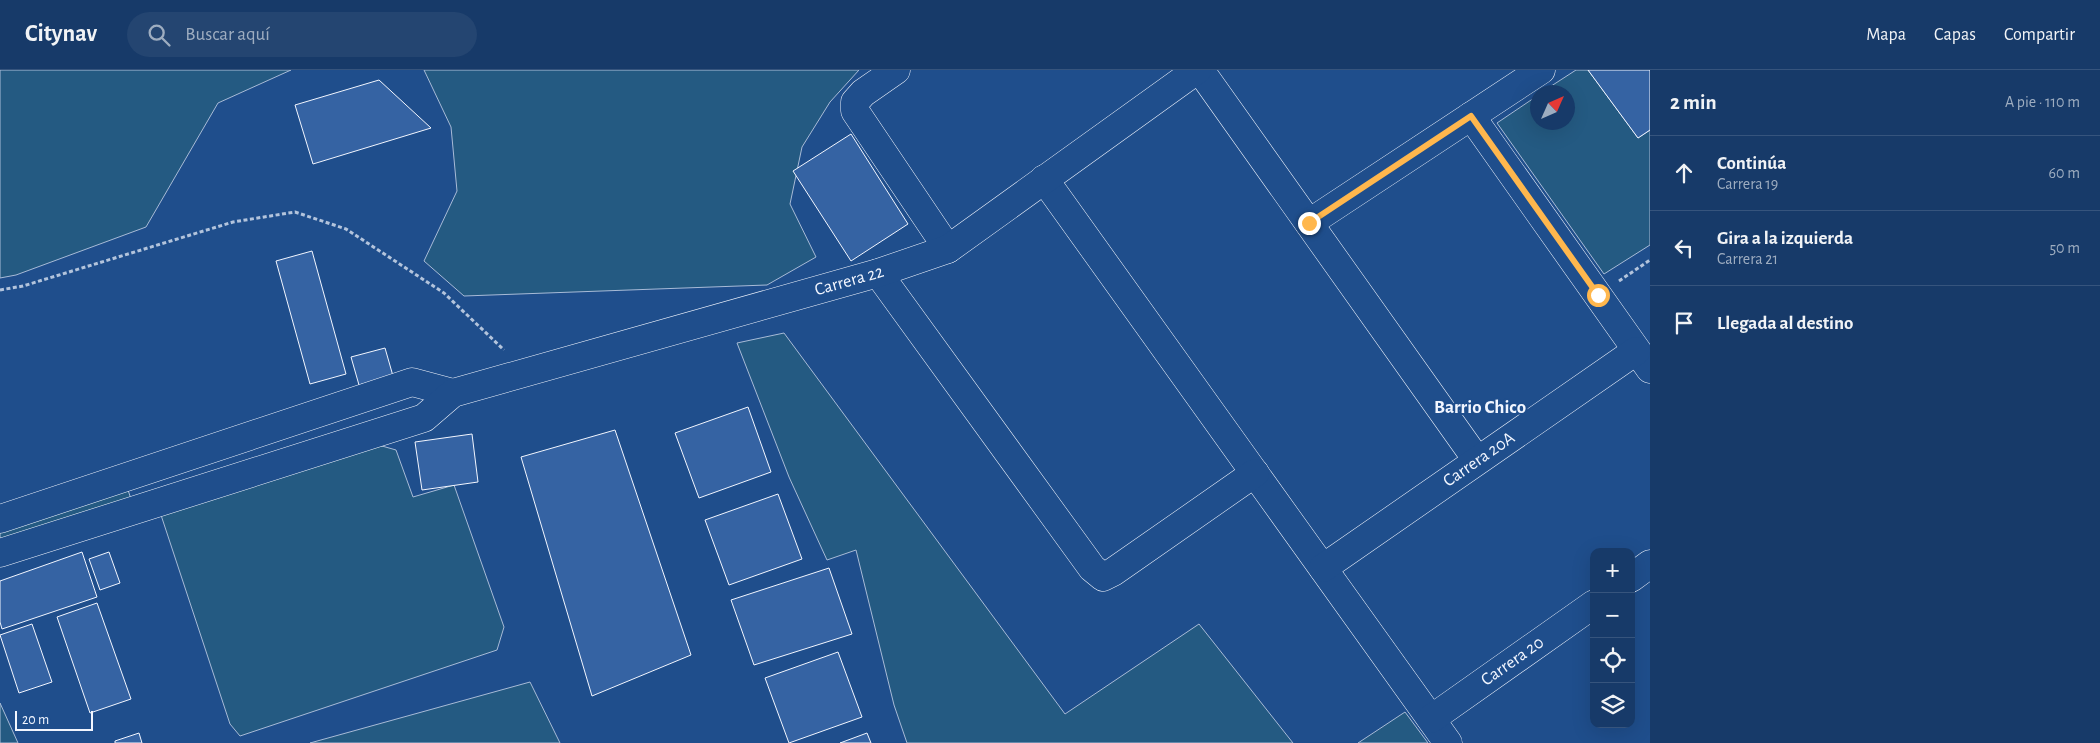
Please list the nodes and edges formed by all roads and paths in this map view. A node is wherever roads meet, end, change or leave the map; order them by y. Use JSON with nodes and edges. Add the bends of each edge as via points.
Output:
{"nodes":[{"id":1,"x":896,"y":70,"type":"edge"},
{"id":2,"x":1199,"y":70,"type":"edge"},
{"id":3,"x":1541,"y":70,"type":"edge"},
{"id":4,"x":1471,"y":116,"type":"junction"},
{"id":5,"x":1044,"y":179,"type":"junction"},
{"id":6,"x":1309,"y":223,"type":"junction"},
{"id":7,"x":948,"y":248,"type":"junction"},
{"id":8,"x":1650,"y":260,"type":"edge"},
{"id":9,"x":878,"y":273,"type":"junction"},
{"id":10,"x":0,"y":290,"type":"edge"},
{"id":11,"x":1598,"y":295,"type":"junction"},
{"id":12,"x":1643,"y":360,"type":"edge"},
{"id":13,"x":527,"y":372,"type":"junction"},
{"id":14,"x":453,"y":393,"type":"junction"},
{"id":15,"x":1477,"y":460,"type":"junction"},
{"id":16,"x":1255,"y":473,"type":"junction"},
{"id":17,"x":0,"y":519,"type":"edge"},
{"id":18,"x":0,"y":553,"type":"edge"},
{"id":19,"x":1650,"y":564,"type":"edge"},
{"id":20,"x":1323,"y":568,"type":"junction"},
{"id":21,"x":1635,"y":575,"type":"edge"},
{"id":22,"x":1590,"y":607,"type":"edge"},
{"id":23,"x":1431,"y":719,"type":"junction"},
{"id":24,"x":1448,"y":743,"type":"edge"}],
"edges":[{"from":1,"to":7,"type":"street","via":[[854,102],[855,111]]},
{"from":2,"to":5,"type":"street","name":"Carrera 22"},
{"from":2,"to":6,"type":"street"},
{"from":3,"to":4,"type":"street"},
{"from":4,"to":6,"type":"street"},
{"from":4,"to":11,"type":"street"},
{"from":5,"to":7,"type":"street","name":"Carrera 22"},
{"from":5,"to":16,"type":"street"},
{"from":6,"to":15,"type":"street"},
{"from":7,"to":9,"type":"street","name":"Carrera 22"},
{"from":8,"to":11,"type":"path"},
{"from":9,"to":13,"type":"street","name":"Carrera 22"},
{"from":9,"to":16,"type":"street","via":[[1092,568],[1103,577]]},
{"from":10,"to":13,"type":"path","via":[[23,286],[233,222],[295,212],[346,229],[444,293]]},
{"from":11,"to":12,"type":"street"},
{"from":12,"to":15,"type":"street","name":"Carrera 20A"},
{"from":13,"to":14,"type":"street","name":"Carrera 22"},
{"from":14,"to":17,"type":"street","via":[[412,382]]},
{"from":14,"to":18,"type":"street","via":[[424,418]]},
{"from":15,"to":20,"type":"street","name":"Carrera 20A"},
{"from":16,"to":20,"type":"street"},
{"from":19,"to":21,"type":"street"},
{"from":20,"to":23,"type":"street"},
{"from":22,"to":23,"type":"street","name":"Carrera 20"},
{"from":23,"to":24,"type":"street"}]}
